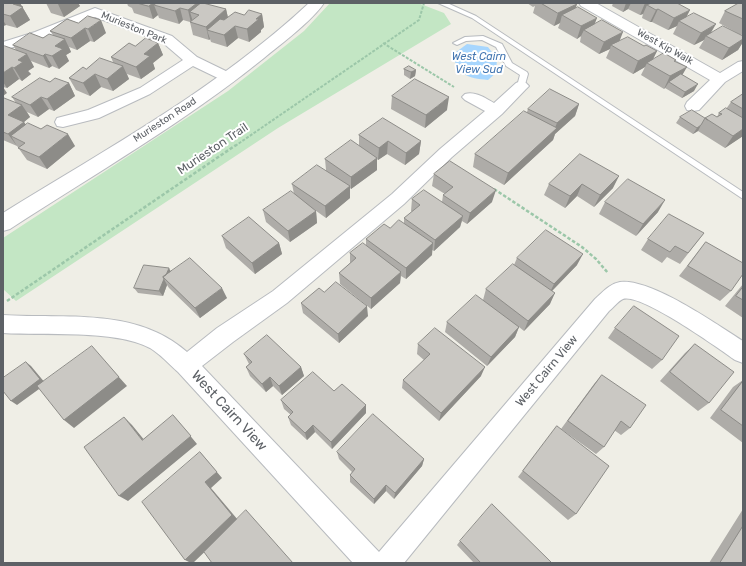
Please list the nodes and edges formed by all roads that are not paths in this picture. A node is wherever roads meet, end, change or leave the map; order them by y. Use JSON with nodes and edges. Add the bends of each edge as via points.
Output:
{"nodes":[{"id":1,"x":317,"y":3,"type":"edge"},
{"id":2,"x":441,"y":3,"type":"edge"},
{"id":3,"x":586,"y":3,"type":"edge"},
{"id":4,"x":96,"y":8,"type":"edge"},
{"id":5,"x":457,"y":43,"type":"dead end"},
{"id":6,"x":3,"y":46,"type":"edge"},
{"id":7,"x":192,"y":60,"type":"junction"},
{"id":8,"x":743,"y":64,"type":"edge"},
{"id":9,"x":229,"y":78,"type":"junction"},
{"id":10,"x":720,"y":78,"type":"junction"},
{"id":11,"x":521,"y":86,"type":"joint"},
{"id":12,"x":470,"y":97,"type":"road end"},
{"id":13,"x":693,"y":106,"type":"dead end"},
{"id":14,"x":496,"y":110,"type":"junction"},
{"id":15,"x":63,"y":122,"type":"dead end"},
{"id":16,"x":743,"y":196,"type":"edge"},
{"id":17,"x":3,"y":223,"type":"edge"},
{"id":18,"x":3,"y":324,"type":"edge"},
{"id":19,"x":743,"y":353,"type":"edge"},
{"id":20,"x":186,"y":365,"type":"junction"},
{"id":21,"x":370,"y":563,"type":"edge"},
{"id":22,"x":387,"y":563,"type":"edge"}],
"edges":[{"from":1,"to":9,"type":"street","name":"Murieston Road","via":[[293,27]]},
{"from":2,"to":16,"type":"lane","via":[[474,17]]},
{"from":3,"to":10,"type":"street","name":"West Kip Walk"},
{"from":4,"to":6,"type":"street","name":"Murieston Park","via":[[40,35]]},
{"from":4,"to":7,"type":"street","name":"Murieston Park","via":[[167,39]]},
{"from":5,"to":11,"type":"lane","via":[[465,39],[483,38],[499,46],[509,64],[524,74]]},
{"from":7,"to":9,"type":"street","name":"Murieston Park"},
{"from":7,"to":15,"type":"street","via":[[94,121]]},
{"from":8,"to":10,"type":"street"},
{"from":9,"to":17,"type":"street","name":"Murieston Road"},
{"from":10,"to":13,"type":"street"},
{"from":11,"to":14,"type":"street","name":"West Cairn View"},
{"from":12,"to":14,"type":"street"},
{"from":14,"to":20,"type":"street","name":"West Cairn View","via":[[398,199],[280,297]]},
{"from":18,"to":20,"type":"street","name":"West Cairn View","via":[[136,332],[157,341]]},
{"from":19,"to":22,"type":"street","name":"West Cairn View","via":[[653,297],[635,290],[619,290],[602,305]]},
{"from":20,"to":21,"type":"street","name":"West Cairn View"}]}
